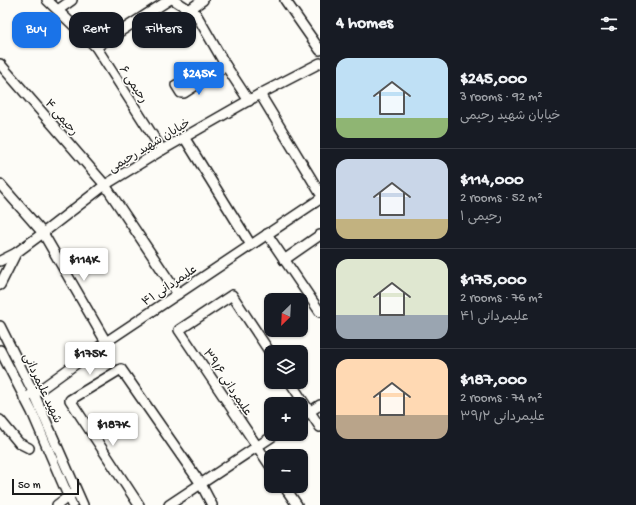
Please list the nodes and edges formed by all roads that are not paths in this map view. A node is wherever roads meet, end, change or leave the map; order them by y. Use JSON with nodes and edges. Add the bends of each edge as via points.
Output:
{"nodes":[{"id":1,"x":47,"y":0,"type":"edge"},
{"id":2,"x":72,"y":0,"type":"edge"},
{"id":3,"x":168,"y":0,"type":"edge"},
{"id":4,"x":174,"y":0,"type":"edge"},
{"id":5,"x":203,"y":0,"type":"edge"},
{"id":6,"x":285,"y":0,"type":"edge"},
{"id":7,"x":58,"y":10,"type":"junction"},
{"id":8,"x":189,"y":10,"type":"junction"},
{"id":9,"x":69,"y":21,"type":"edge"},
{"id":10,"x":124,"y":29,"type":"edge"},
{"id":11,"x":97,"y":48,"type":"edge"},
{"id":12,"x":320,"y":50,"type":"edge"},
{"id":13,"x":320,"y":63,"type":"edge"},
{"id":14,"x":0,"y":64,"type":"edge"},
{"id":15,"x":226,"y":66,"type":"junction"},
{"id":16,"x":176,"y":85,"type":"dead end"},
{"id":17,"x":260,"y":94,"type":"junction"},
{"id":18,"x":249,"y":101,"type":"junction"},
{"id":19,"x":184,"y":137,"type":"junction"},
{"id":20,"x":162,"y":150,"type":"junction"},
{"id":21,"x":0,"y":184,"type":"edge"},
{"id":22,"x":105,"y":185,"type":"junction"},
{"id":23,"x":320,"y":193,"type":"edge"},
{"id":24,"x":320,"y":199,"type":"edge"},
{"id":25,"x":43,"y":233,"type":"junction"},
{"id":26,"x":266,"y":234,"type":"junction"},
{"id":27,"x":320,"y":235,"type":"edge"},
{"id":28,"x":251,"y":245,"type":"junction"},
{"id":29,"x":16,"y":253,"type":"junction"},
{"id":30,"x":284,"y":260,"type":"junction"},
{"id":31,"x":0,"y":261,"type":"edge"},
{"id":32,"x":0,"y":285,"type":"edge"},
{"id":33,"x":178,"y":294,"type":"junction"},
{"id":34,"x":320,"y":312,"type":"edge"},
{"id":35,"x":0,"y":326,"type":"edge"},
{"id":36,"x":106,"y":342,"type":"junction"},
{"id":37,"x":265,"y":345,"type":"edge"},
{"id":38,"x":0,"y":350,"type":"edge"},
{"id":39,"x":295,"y":389,"type":"edge"},
{"id":40,"x":34,"y":394,"type":"junction"},
{"id":41,"x":24,"y":398,"type":"junction"},
{"id":42,"x":320,"y":405,"type":"edge"},
{"id":43,"x":310,"y":412,"type":"junction"},
{"id":44,"x":0,"y":420,"type":"edge"},
{"id":45,"x":320,"y":427,"type":"edge"},
{"id":46,"x":266,"y":441,"type":"edge"},
{"id":47,"x":257,"y":447,"type":"junction"},
{"id":48,"x":29,"y":448,"type":"dead end"},
{"id":49,"x":264,"y":457,"type":"edge"},
{"id":50,"x":201,"y":484,"type":"junction"},
{"id":51,"x":289,"y":493,"type":"edge"},
{"id":52,"x":72,"y":494,"type":"junction"},
{"id":53,"x":57,"y":505,"type":"edge"},
{"id":54,"x":72,"y":505,"type":"edge"},
{"id":55,"x":83,"y":505,"type":"edge"},
{"id":56,"x":139,"y":505,"type":"edge"},
{"id":57,"x":169,"y":505,"type":"edge"},
{"id":58,"x":212,"y":505,"type":"edge"},
{"id":59,"x":297,"y":505,"type":"edge"}],
"edges":[{"from":1,"to":7,"type":"street","name":"رحیمی ۶"},
{"from":2,"to":7,"type":"street"},
{"from":3,"to":10,"type":"street"},
{"from":4,"to":8,"type":"street"},
{"from":5,"to":8,"type":"street"},
{"from":6,"to":12,"type":"street"},
{"from":7,"to":9,"type":"street","name":"رحیمی ۶"},
{"from":8,"to":15,"type":"street","via":[[196,14]]},
{"from":11,"to":20,"type":"street","name":"رحیمی ۶"},
{"from":13,"to":17,"type":"street","name":"خیابان شهید رحیمی"},
{"from":14,"to":22,"type":"street","name":"رحیمی ۴"},
{"from":15,"to":16,"type":"street","via":[[184,93],[181,93]]},
{"from":15,"to":18,"type":"street"},
{"from":17,"to":18,"type":"street","name":"خیابان شهید رحیمی"},
{"from":17,"to":23,"type":"street"},
{"from":18,"to":19,"type":"street","name":"خیابان شهید رحیمی"},
{"from":19,"to":20,"type":"street","name":"خیابان شهید رحیمی"},
{"from":19,"to":28,"type":"street"},
{"from":20,"to":22,"type":"street","name":"خیابان شهید رحیمی"},
{"from":21,"to":25,"type":"street"},
{"from":22,"to":25,"type":"street","name":"خیابان شهید رحیمی"},
{"from":22,"to":33,"type":"street","name":"رحیمی ۴"},
{"from":24,"to":26,"type":"street","name":"علیمردانی ۴۱"},
{"from":25,"to":29,"type":"street","name":"خیابان شهید رحیمی"},
{"from":25,"to":36,"type":"street"},
{"from":26,"to":28,"type":"street","name":"علیمردانی ۴۱"},
{"from":26,"to":30,"type":"street"},
{"from":27,"to":30,"type":"street"},
{"from":28,"to":33,"type":"street","name":"علیمردانی ۴۱"},
{"from":29,"to":31,"type":"street","name":"خیابان شهید رحیمی"},
{"from":29,"to":32,"type":"street"},
{"from":30,"to":34,"type":"street"},
{"from":33,"to":36,"type":"street","name":"علیمردانی ۴۱"},
{"from":35,"to":40,"type":"street","name":"شهید علیمردانی"},
{"from":36,"to":40,"type":"street","name":"علیمردانی ۴۱"},
{"from":37,"to":47,"type":"street","name":"علیمردانی ۳۹/۶","via":[[232,295],[179,330]]},
{"from":38,"to":41,"type":"street","name":"شهید علیمردانی"},
{"from":39,"to":43,"type":"street"},
{"from":40,"to":41,"type":"street","name":"علیمردانی ۴۱"},
{"from":40,"to":52,"type":"street","name":"شهید علیمردانی"},
{"from":41,"to":52,"type":"street","name":"شهید علیمردانی"},
{"from":42,"to":43,"type":"street"},
{"from":43,"to":45,"type":"street"},
{"from":44,"to":48,"type":"street","via":[[19,444]]},
{"from":46,"to":47,"type":"street"},
{"from":47,"to":49,"type":"street","name":"علیمردانی ۳۹/۶"},
{"from":47,"to":50,"type":"street"},
{"from":50,"to":56,"type":"street","via":[[122,369],[70,400]]},
{"from":50,"to":57,"type":"street"},
{"from":50,"to":58,"type":"street"},
{"from":51,"to":59,"type":"street"},
{"from":52,"to":53,"type":"street"},
{"from":52,"to":54,"type":"street","name":"شهید علیمردانی"},
{"from":52,"to":55,"type":"street","name":"شهید علیمردانی"}]}
